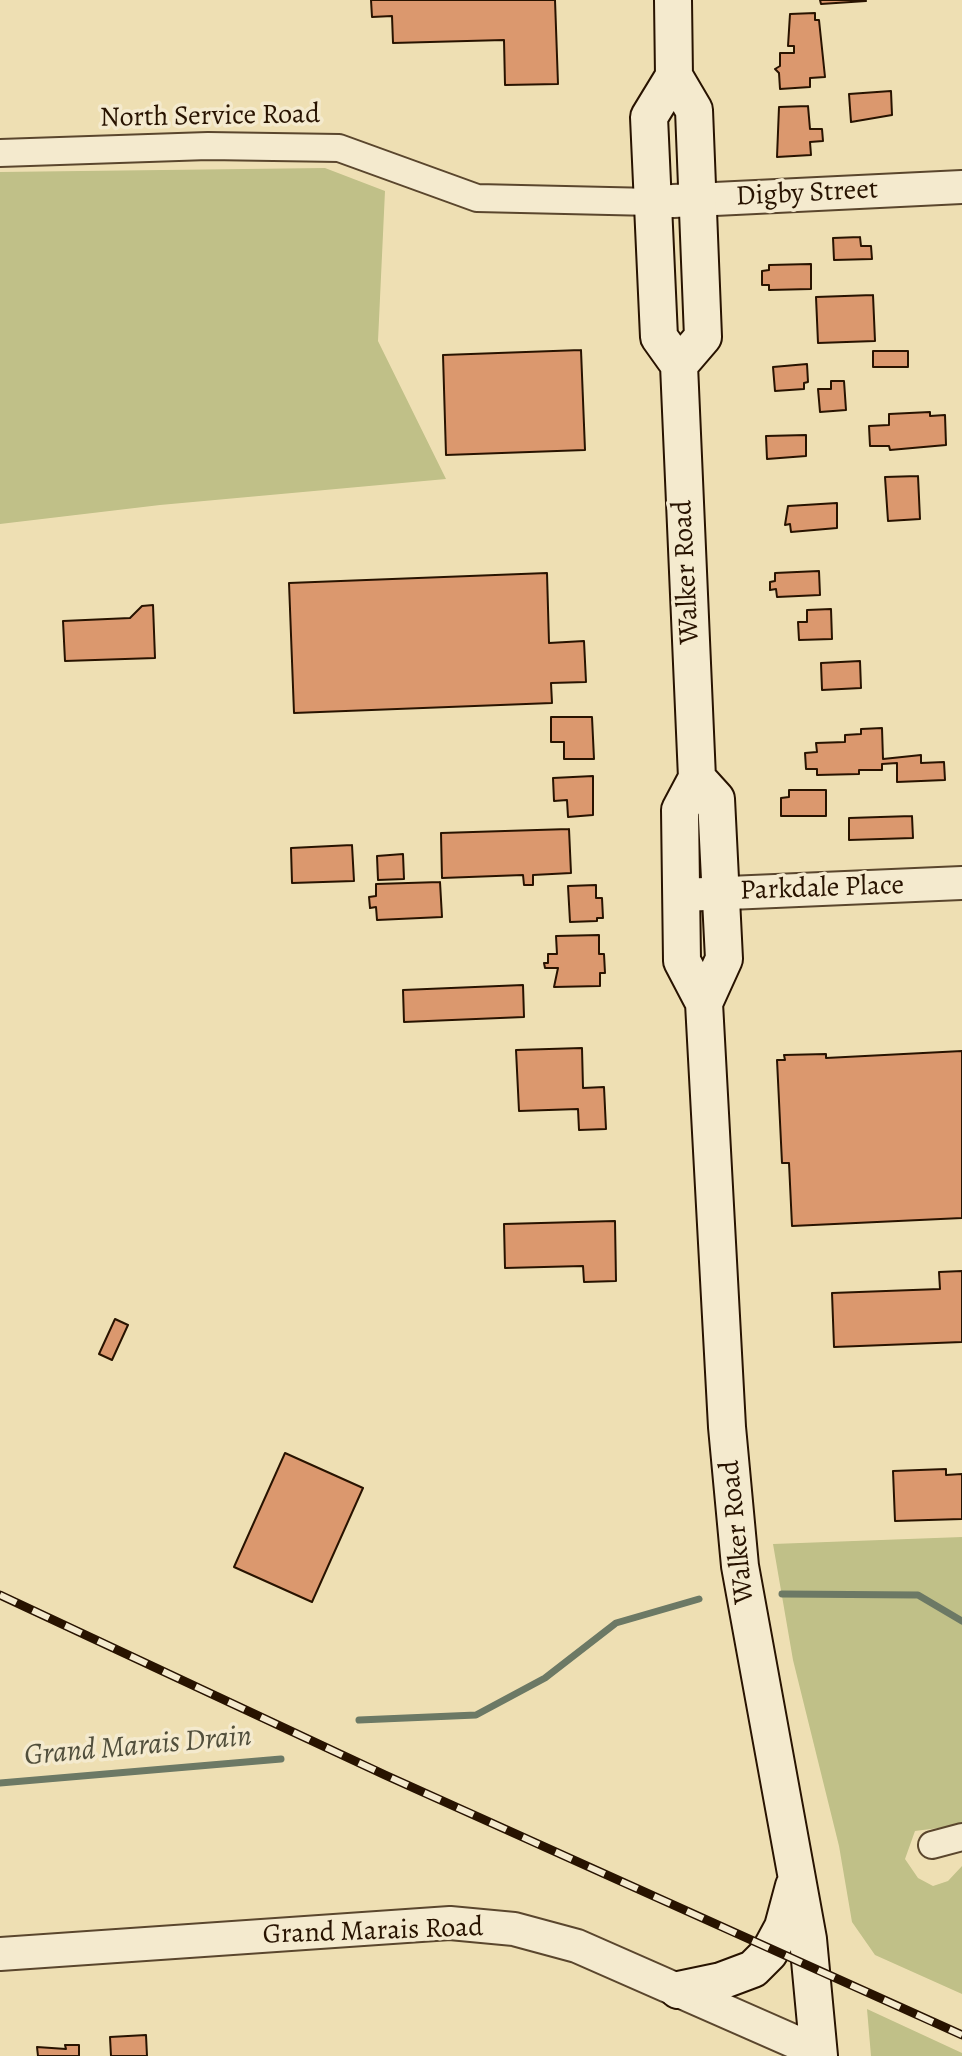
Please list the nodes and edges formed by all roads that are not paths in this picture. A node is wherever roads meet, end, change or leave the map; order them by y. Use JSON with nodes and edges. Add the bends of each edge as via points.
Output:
{"nodes":[{"id":1,"x":673,"y":0,"type":"edge"},
{"id":2,"x":674,"y":76,"type":"junction"},
{"id":3,"x":0,"y":153,"type":"edge"},
{"id":4,"x":962,"y":187,"type":"edge"},
{"id":5,"x":698,"y":201,"type":"junction"},
{"id":6,"x":653,"y":202,"type":"junction"},
{"id":7,"x":679,"y":365,"type":"junction"},
{"id":8,"x":697,"y":778,"type":"junction"},
{"id":9,"x":962,"y":883,"type":"edge"},
{"id":10,"x":721,"y":894,"type":"junction"},
{"id":11,"x":682,"y":895,"type":"junction"},
{"id":12,"x":704,"y":1003,"type":"junction"},
{"id":13,"x":962,"y":1837,"type":"edge"},
{"id":14,"x":932,"y":1845,"type":"dead end"},
{"id":15,"x":797,"y":1877,"type":"junction"},
{"id":16,"x":0,"y":1954,"type":"edge"},
{"id":17,"x":678,"y":1990,"type":"junction"},
{"id":18,"x":818,"y":2054,"type":"edge"}],
"edges":[{"from":1,"to":2,"type":"main road"},
{"from":2,"to":5,"type":"main road","via":[[694,110]]},
{"from":2,"to":6,"type":"main road","name":"Walker Road","via":[[649,117]]},
{"from":3,"to":6,"type":"street","name":"North Service Road","via":[[339,148],[477,198]]},
{"from":4,"to":5,"type":"street","name":"Digby Street"},
{"from":5,"to":6,"type":"street","name":"Digby Street"},
{"from":5,"to":7,"type":"main road","via":[[703,337]]},
{"from":6,"to":7,"type":"main road","name":"Walker Road","via":[[659,337]]},
{"from":7,"to":8,"type":"main road","name":"Walker Road"},
{"from":8,"to":10,"type":"main road","name":"Walker Road","via":[[716,799]]},
{"from":8,"to":11,"type":"main road","name":"Walker Road","via":[[680,810]]},
{"from":9,"to":10,"type":"street","name":"Parkdale Place"},
{"from":10,"to":11,"type":"street","name":"Parkdale Place"},
{"from":10,"to":12,"type":"main road","name":"Walker Road","via":[[724,959]]},
{"from":11,"to":12,"type":"main road","name":"Walker Road","via":[[682,961]]},
{"from":12,"to":15,"type":"main road","name":"Walker Road","via":[[727,1427],[740,1566]]},
{"from":13,"to":14,"type":"street"},
{"from":15,"to":17,"type":"main road","via":[[783,1927],[753,1969]]},
{"from":15,"to":18,"type":"main road","name":"Walker Road","via":[[816,2003]]},
{"from":16,"to":17,"type":"street","name":"Grand Marais Road","via":[[450,1923],[514,1929],[577,1946]]},
{"from":17,"to":18,"type":"street","name":"Grand Marais Road"}]}
